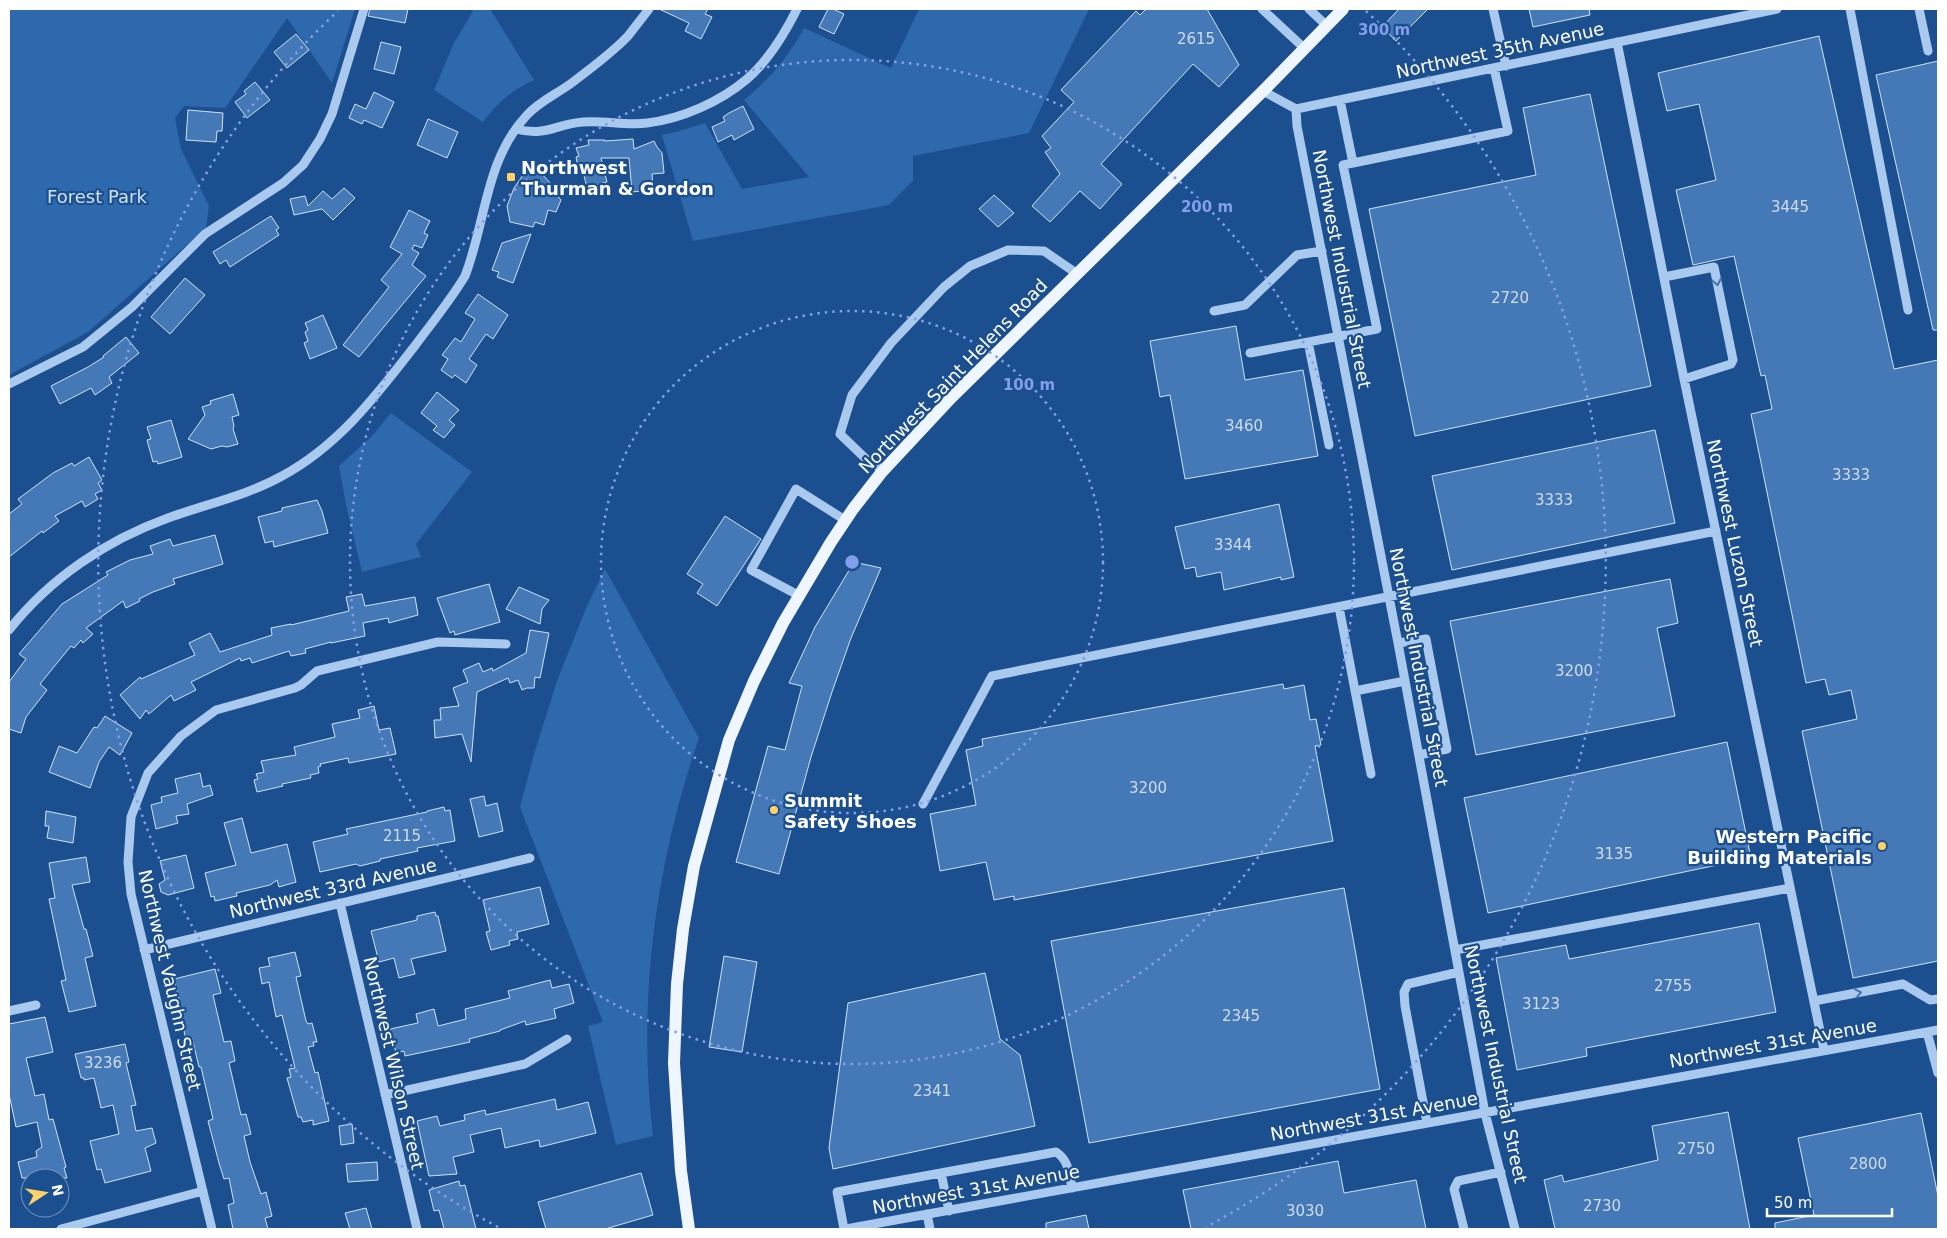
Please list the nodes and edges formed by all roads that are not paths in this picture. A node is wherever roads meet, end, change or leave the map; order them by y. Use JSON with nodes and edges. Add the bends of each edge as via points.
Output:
{"nodes":[{"id":1,"x":364,"y":9,"type":"edge"},
{"id":2,"x":649,"y":9,"type":"edge"},
{"id":3,"x":797,"y":9,"type":"edge"},
{"id":4,"x":1262,"y":9,"type":"edge"},
{"id":5,"x":1309,"y":9,"type":"edge"},
{"id":6,"x":1342,"y":9,"type":"edge"},
{"id":7,"x":1493,"y":9,"type":"edge"},
{"id":8,"x":1777,"y":9,"type":"edge"},
{"id":9,"x":1850,"y":9,"type":"edge"},
{"id":10,"x":1919,"y":9,"type":"edge"},
{"id":11,"x":1326,"y":25,"type":"junction"},
{"id":12,"x":1617,"y":42,"type":"junction"},
{"id":13,"x":1304,"y":48,"type":"junction"},
{"id":14,"x":1928,"y":51,"type":"dead end"},
{"id":15,"x":1506,"y":66,"type":"junction"},
{"id":16,"x":1494,"y":68,"type":"junction"},
{"id":17,"x":1263,"y":91,"type":"junction"},
{"id":18,"x":1340,"y":100,"type":"junction"},
{"id":19,"x":1296,"y":109,"type":"junction"},
{"id":20,"x":516,"y":129,"type":"junction"},
{"id":21,"x":1353,"y":163,"type":"junction"},
{"id":22,"x":1322,"y":251,"type":"junction"},
{"id":23,"x":1076,"y":273,"type":"junction"},
{"id":24,"x":1664,"y":277,"type":"junction"},
{"id":25,"x":1908,"y":310,"type":"dead end"},
{"id":26,"x":1214,"y":312,"type":"dead end"},
{"id":27,"x":1338,"y":336,"type":"junction"},
{"id":28,"x":1308,"y":342,"type":"junction"},
{"id":29,"x":1250,"y":353,"type":"dead end"},
{"id":30,"x":1684,"y":379,"type":"junction"},
{"id":31,"x":9,"y":384,"type":"edge"},
{"id":32,"x":1329,"y":445,"type":"dead end"},
{"id":33,"x":884,"y":470,"type":"junction"},
{"id":34,"x":845,"y":520,"type":"junction"},
{"id":35,"x":1716,"y":531,"type":"junction"},
{"id":36,"x":798,"y":595,"type":"junction"},
{"id":37,"x":1389,"y":597,"type":"junction"},
{"id":38,"x":1339,"y":607,"type":"junction"},
{"id":39,"x":9,"y":630,"type":"edge"},
{"id":40,"x":1398,"y":643,"type":"junction"},
{"id":41,"x":506,"y":644,"type":"dead end"},
{"id":42,"x":1405,"y":682,"type":"junction"},
{"id":43,"x":1355,"y":691,"type":"junction"},
{"id":44,"x":1419,"y":755,"type":"junction"},
{"id":45,"x":1370,"y":774,"type":"dead end"},
{"id":46,"x":923,"y":804,"type":"dead end"},
{"id":47,"x":530,"y":858,"type":"dead end"},
{"id":48,"x":1790,"y":888,"type":"junction"},
{"id":49,"x":340,"y":904,"type":"junction"},
{"id":50,"x":144,"y":950,"type":"junction"},
{"id":51,"x":1455,"y":950,"type":"junction"},
{"id":52,"x":1459,"y":972,"type":"junction"},
{"id":53,"x":1938,"y":999,"type":"edge"},
{"id":54,"x":1814,"y":1001,"type":"junction"},
{"id":55,"x":36,"y":1005,"type":"dead end"},
{"id":56,"x":9,"y":1011,"type":"edge"},
{"id":57,"x":1938,"y":1030,"type":"edge"},
{"id":58,"x":1927,"y":1032,"type":"junction"},
{"id":59,"x":567,"y":1039,"type":"dead end"},
{"id":60,"x":1824,"y":1050,"type":"junction"},
{"id":61,"x":1938,"y":1073,"type":"edge"},
{"id":62,"x":385,"y":1095,"type":"junction"},
{"id":63,"x":1485,"y":1112,"type":"junction"},
{"id":64,"x":1427,"y":1123,"type":"junction"},
{"id":65,"x":1500,"y":1172,"type":"junction"},
{"id":66,"x":941,"y":1173,"type":"junction"},
{"id":67,"x":1072,"y":1188,"type":"junction"},
{"id":68,"x":203,"y":1191,"type":"junction"},
{"id":69,"x":949,"y":1210,"type":"junction"},
{"id":70,"x":927,"y":1214,"type":"junction"},
{"id":71,"x":61,"y":1229,"type":"edge"},
{"id":72,"x":212,"y":1229,"type":"edge"},
{"id":73,"x":417,"y":1229,"type":"edge"},
{"id":74,"x":687,"y":1229,"type":"edge"},
{"id":75,"x":845,"y":1229,"type":"edge"},
{"id":76,"x":930,"y":1229,"type":"edge"},
{"id":77,"x":1464,"y":1229,"type":"edge"},
{"id":78,"x":1515,"y":1229,"type":"edge"}],
"edges":[{"from":1,"to":31,"type":"street","via":[[332,114],[303,165],[283,183],[205,234],[132,306],[83,347]]},
{"from":2,"to":20,"type":"street","via":[[627,37],[589,70],[536,106]]},
{"from":3,"to":20,"type":"street","via":[[771,51],[748,78],[733,90],[697,108],[646,123],[582,122],[530,133]]},
{"from":4,"to":13,"type":"street"},
{"from":5,"to":11,"type":"street"},
{"from":6,"to":11,"type":"main road","name":"Northwest Saint Helens Road"},
{"from":7,"to":15,"type":"street"},
{"from":8,"to":12,"type":"street","name":"Northwest 35th Avenue"},
{"from":9,"to":25,"type":"street"},
{"from":10,"to":14,"type":"street"},
{"from":11,"to":13,"type":"main road","name":"Northwest Saint Helens Road"},
{"from":12,"to":15,"type":"street","name":"Northwest 35th Avenue"},
{"from":12,"to":24,"type":"street","name":"Northwest Luzon Street"},
{"from":13,"to":17,"type":"main road","name":"Northwest Saint Helens Road"},
{"from":15,"to":16,"type":"street","name":"Northwest 35th Avenue"},
{"from":16,"to":18,"type":"street","name":"Northwest 35th Avenue"},
{"from":16,"to":21,"type":"street","via":[[1508,131]]},
{"from":17,"to":19,"type":"street"},
{"from":17,"to":23,"type":"main road","name":"Northwest Saint Helens Road"},
{"from":18,"to":19,"type":"street","name":"Northwest 35th Avenue"},
{"from":18,"to":21,"type":"street"},
{"from":19,"to":22,"type":"street","name":"Northwest Industrial Street"},
{"from":20,"to":39,"type":"street","via":[[494,169],[465,276],[397,368],[348,427],[281,477],[239,495],[168,518],[95,553],[44,593]]},
{"from":21,"to":27,"type":"street","via":[[1343,165],[1377,329]]},
{"from":22,"to":26,"type":"street","via":[[1297,255],[1245,305]]},
{"from":22,"to":27,"type":"street","name":"Northwest Industrial Street"},
{"from":23,"to":33,"type":"main road","name":"Northwest Saint Helens Road"},
{"from":23,"to":33,"type":"street","via":[[1044,251],[1008,250],[970,266],[944,287],[891,343],[852,395],[840,434],[867,460]]},
{"from":24,"to":30,"type":"street","name":"Northwest Luzon Street"},
{"from":24,"to":30,"type":"street","one_way":true,"via":[[1714,268],[1733,360],[1722,368]]},
{"from":27,"to":28,"type":"street"},
{"from":27,"to":37,"type":"street","name":"Northwest Industrial Street"},
{"from":28,"to":29,"type":"street"},
{"from":28,"to":32,"type":"street"},
{"from":30,"to":35,"type":"street","name":"Northwest Luzon Street"},
{"from":33,"to":34,"type":"main road","name":"Northwest Saint Helens Road"},
{"from":34,"to":36,"type":"main road","name":"Northwest Saint Helens Road"},
{"from":34,"to":36,"type":"street","via":[[796,489],[751,570]]},
{"from":35,"to":37,"type":"street"},
{"from":35,"to":48,"type":"street","name":"Northwest Luzon Street"},
{"from":36,"to":74,"type":"main road","name":"Northwest Saint Helens Road","via":[[754,680],[729,740],[694,866],[677,984],[674,1063]]},
{"from":37,"to":38,"type":"street"},
{"from":37,"to":40,"type":"street","name":"Northwest Industrial Street"},
{"from":38,"to":43,"type":"street"},
{"from":38,"to":46,"type":"street","via":[[992,676]]},
{"from":40,"to":42,"type":"street","name":"Northwest Industrial Street"},
{"from":40,"to":44,"type":"street","via":[[1426,639],[1447,749]]},
{"from":41,"to":50,"type":"street","name":"Northwest Vaughn Street","via":[[438,642],[317,671],[295,688],[216,710],[181,736],[148,773],[131,818],[128,862],[131,894]]},
{"from":42,"to":43,"type":"street"},
{"from":42,"to":44,"type":"street","name":"Northwest Industrial Street"},
{"from":43,"to":45,"type":"street"},
{"from":44,"to":51,"type":"street","name":"Northwest Industrial Street"},
{"from":47,"to":49,"type":"street","name":"Northwest 33rd Avenue"},
{"from":48,"to":51,"type":"street"},
{"from":48,"to":54,"type":"street","name":"Northwest Luzon Street"},
{"from":49,"to":50,"type":"street","name":"Northwest 33rd Avenue"},
{"from":49,"to":62,"type":"street","name":"Northwest Wilson Street"},
{"from":50,"to":68,"type":"street","name":"Northwest Vaughn Street"},
{"from":51,"to":52,"type":"street","name":"Northwest Industrial Street"},
{"from":52,"to":63,"type":"street","name":"Northwest Industrial Street"},
{"from":52,"to":64,"type":"street","via":[[1416,981],[1408,984],[1404,992]]},
{"from":54,"to":53,"type":"street","one_way":true,"via":[[1903,984],[1930,1000]]},
{"from":54,"to":60,"type":"street","name":"Northwest Luzon Street"},
{"from":55,"to":56,"type":"street"},
{"from":57,"to":58,"type":"street","name":"Northwest 31st Avenue"},
{"from":58,"to":60,"type":"street","name":"Northwest 31st Avenue"},
{"from":58,"to":61,"type":"street"},
{"from":59,"to":62,"type":"street","via":[[525,1064]]},
{"from":60,"to":63,"type":"street","name":"Northwest 31st Avenue"},
{"from":62,"to":73,"type":"street","name":"Northwest Wilson Street"},
{"from":63,"to":64,"type":"street","name":"Northwest 31st Avenue"},
{"from":63,"to":65,"type":"street","name":"Northwest Industrial Street"},
{"from":64,"to":67,"type":"street","name":"Northwest 31st Avenue"},
{"from":65,"to":77,"type":"street","via":[[1458,1181],[1454,1190]]},
{"from":65,"to":78,"type":"street","name":"Northwest Industrial Street"},
{"from":66,"to":67,"type":"street","via":[[1056,1152],[1067,1163]]},
{"from":66,"to":69,"type":"street"},
{"from":66,"to":75,"type":"street","via":[[837,1192]]},
{"from":67,"to":69,"type":"street","name":"Northwest 31st Avenue"},
{"from":68,"to":71,"type":"street"},
{"from":68,"to":72,"type":"street","name":"Northwest Vaughn Street"},
{"from":69,"to":70,"type":"street","name":"Northwest 31st Avenue"},
{"from":70,"to":75,"type":"street","name":"Northwest 31st Avenue"},
{"from":70,"to":76,"type":"street"}]}
